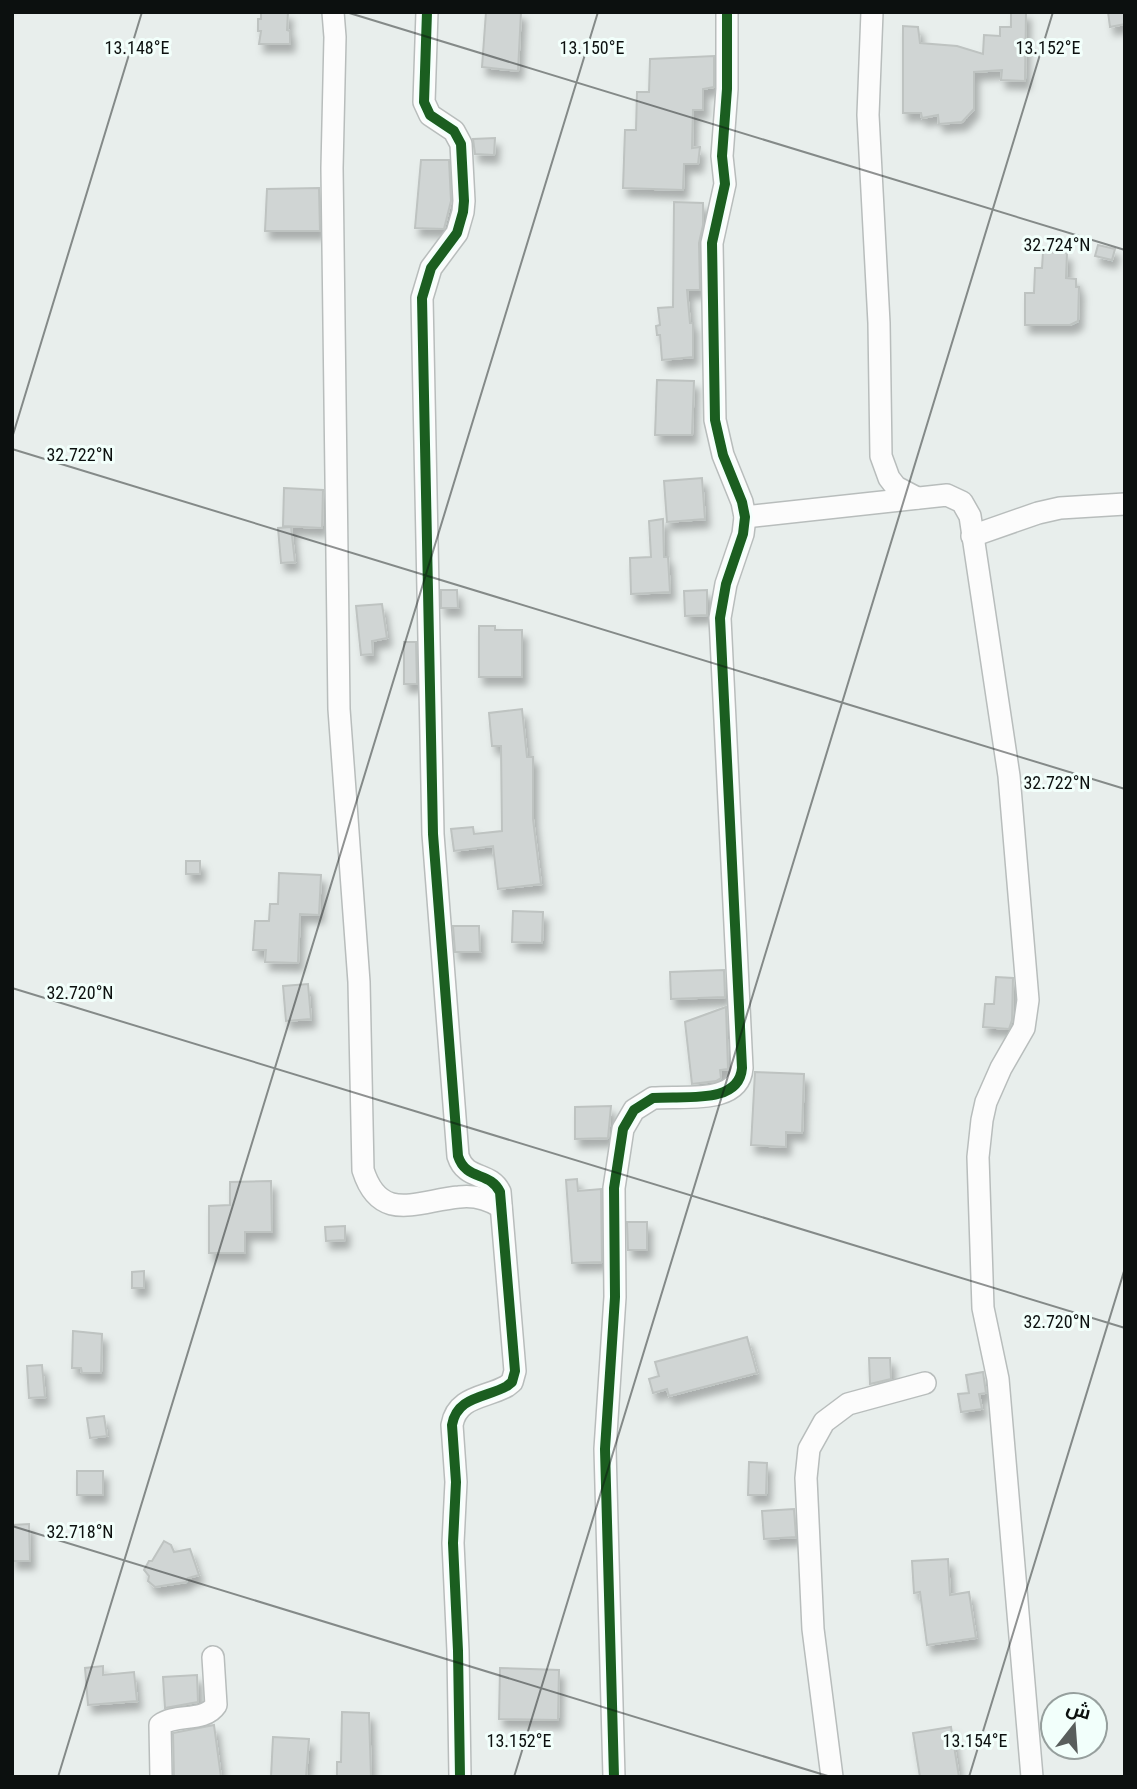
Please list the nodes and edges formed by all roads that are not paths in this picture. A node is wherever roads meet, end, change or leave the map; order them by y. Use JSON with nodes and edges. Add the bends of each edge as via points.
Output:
{"nodes":[{"id":1,"x":333,"y":12,"type":"edge"},
{"id":2,"x":427,"y":12,"type":"edge"},
{"id":3,"x":727,"y":12,"type":"edge"},
{"id":4,"x":872,"y":12,"type":"edge"},
{"id":5,"x":917,"y":498,"type":"junction"},
{"id":6,"x":1125,"y":504,"type":"edge"},
{"id":7,"x":745,"y":517,"type":"junction"},
{"id":8,"x":972,"y":536,"type":"junction"},
{"id":9,"x":501,"y":1207,"type":"junction"},
{"id":10,"x":925,"y":1383,"type":"dead end"},
{"id":11,"x":213,"y":1657,"type":"dead end"},
{"id":12,"x":161,"y":1777,"type":"edge"},
{"id":13,"x":460,"y":1777,"type":"edge"},
{"id":14,"x":614,"y":1777,"type":"edge"},
{"id":15,"x":832,"y":1777,"type":"edge"},
{"id":16,"x":1031,"y":1777,"type":"edge"}],
"edges":[{"from":1,"to":9,"type":"street","via":[[339,683],[359,982],[363,1170],[373,1194],[394,1206],[467,1197]]},
{"from":2,"to":9,"type":"street","via":[[424,102],[430,115],[454,131],[461,144],[464,201],[457,233],[431,268],[422,298],[433,834],[458,1156],[467,1171],[494,1183]]},
{"from":3,"to":7,"type":"street","via":[[725,184],[712,243],[715,420]]},
{"from":4,"to":5,"type":"street","via":[[868,115],[881,456],[889,478]]},
{"from":5,"to":7,"type":"street"},
{"from":5,"to":8,"type":"street","via":[[947,495],[962,502],[970,516]]},
{"from":6,"to":8,"type":"street","via":[[1060,508]]},
{"from":7,"to":14,"type":"street","via":[[720,618],[741,1074],[724,1094],[653,1098],[643,1103],[623,1129],[616,1168],[615,1297],[606,1449]]},
{"from":8,"to":16,"type":"street","via":[[1009,776],[1028,1000],[1024,1028],[986,1102],[978,1157],[983,1308],[999,1379]]},
{"from":9,"to":13,"type":"street","via":[[514,1377],[508,1386],[462,1405],[452,1425]]},
{"from":10,"to":15,"type":"street","via":[[848,1404],[824,1423],[809,1449],[806,1478],[812,1604]]},
{"from":11,"to":12,"type":"street","via":[[216,1705],[205,1714],[160,1725]]}]}
